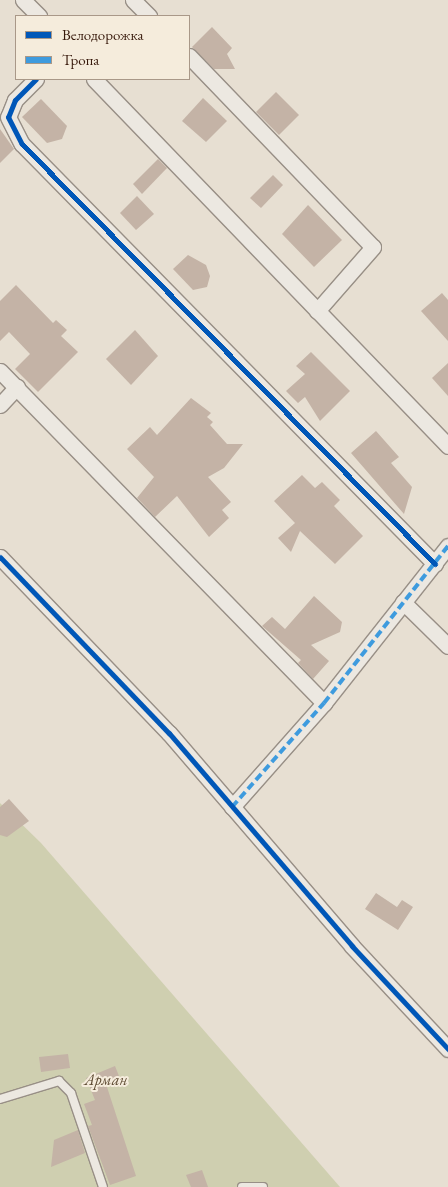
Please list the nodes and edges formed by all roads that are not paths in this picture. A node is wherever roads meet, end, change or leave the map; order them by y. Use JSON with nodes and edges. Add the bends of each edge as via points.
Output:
{"nodes":[{"id":1,"x":23,"y":0,"type":"edge"},
{"id":2,"x":133,"y":0,"type":"edge"},
{"id":3,"x":38,"y":15,"type":"edge"},
{"id":4,"x":148,"y":15,"type":"edge"},
{"id":5,"x":190,"y":57,"type":"edge"},
{"id":6,"x":35,"y":80,"type":"edge"},
{"id":7,"x":95,"y":80,"type":"edge"},
{"id":8,"x":317,"y":311,"type":"junction"},
{"id":9,"x":0,"y":371,"type":"edge"},
{"id":10,"x":17,"y":387,"type":"junction"},
{"id":11,"x":0,"y":405,"type":"edge"},
{"id":12,"x":448,"y":446,"type":"edge"},
{"id":13,"x":448,"y":546,"type":"edge"},
{"id":14,"x":0,"y":557,"type":"edge"},
{"id":15,"x":435,"y":564,"type":"junction"},
{"id":16,"x":403,"y":602,"type":"junction"},
{"id":17,"x":448,"y":646,"type":"edge"},
{"id":18,"x":324,"y":703,"type":"junction"},
{"id":19,"x":232,"y":808,"type":"junction"},
{"id":20,"x":448,"y":1049,"type":"edge"},
{"id":21,"x":0,"y":1099,"type":"edge"},
{"id":22,"x":103,"y":1187,"type":"edge"},
{"id":23,"x":242,"y":1187,"type":"edge"},
{"id":24,"x":263,"y":1187,"type":"edge"}],
"edges":[{"from":1,"to":3,"type":"street"},
{"from":2,"to":4,"type":"street"},
{"from":5,"to":8,"type":"street","via":[[373,247]]},
{"from":6,"to":15,"type":"street","via":[[15,100],[8,117],[22,144]]},
{"from":7,"to":8,"type":"street"},
{"from":8,"to":12,"type":"street"},
{"from":9,"to":10,"type":"street"},
{"from":10,"to":11,"type":"street"},
{"from":10,"to":18,"type":"street"},
{"from":13,"to":15,"type":"street"},
{"from":14,"to":19,"type":"street","via":[[169,733]]},
{"from":15,"to":16,"type":"street"},
{"from":16,"to":17,"type":"street"},
{"from":16,"to":18,"type":"street"},
{"from":18,"to":19,"type":"street"},
{"from":19,"to":20,"type":"street"},
{"from":21,"to":22,"type":"lane","via":[[58,1081],[70,1093]]},
{"from":23,"to":24,"type":"lane"}]}
